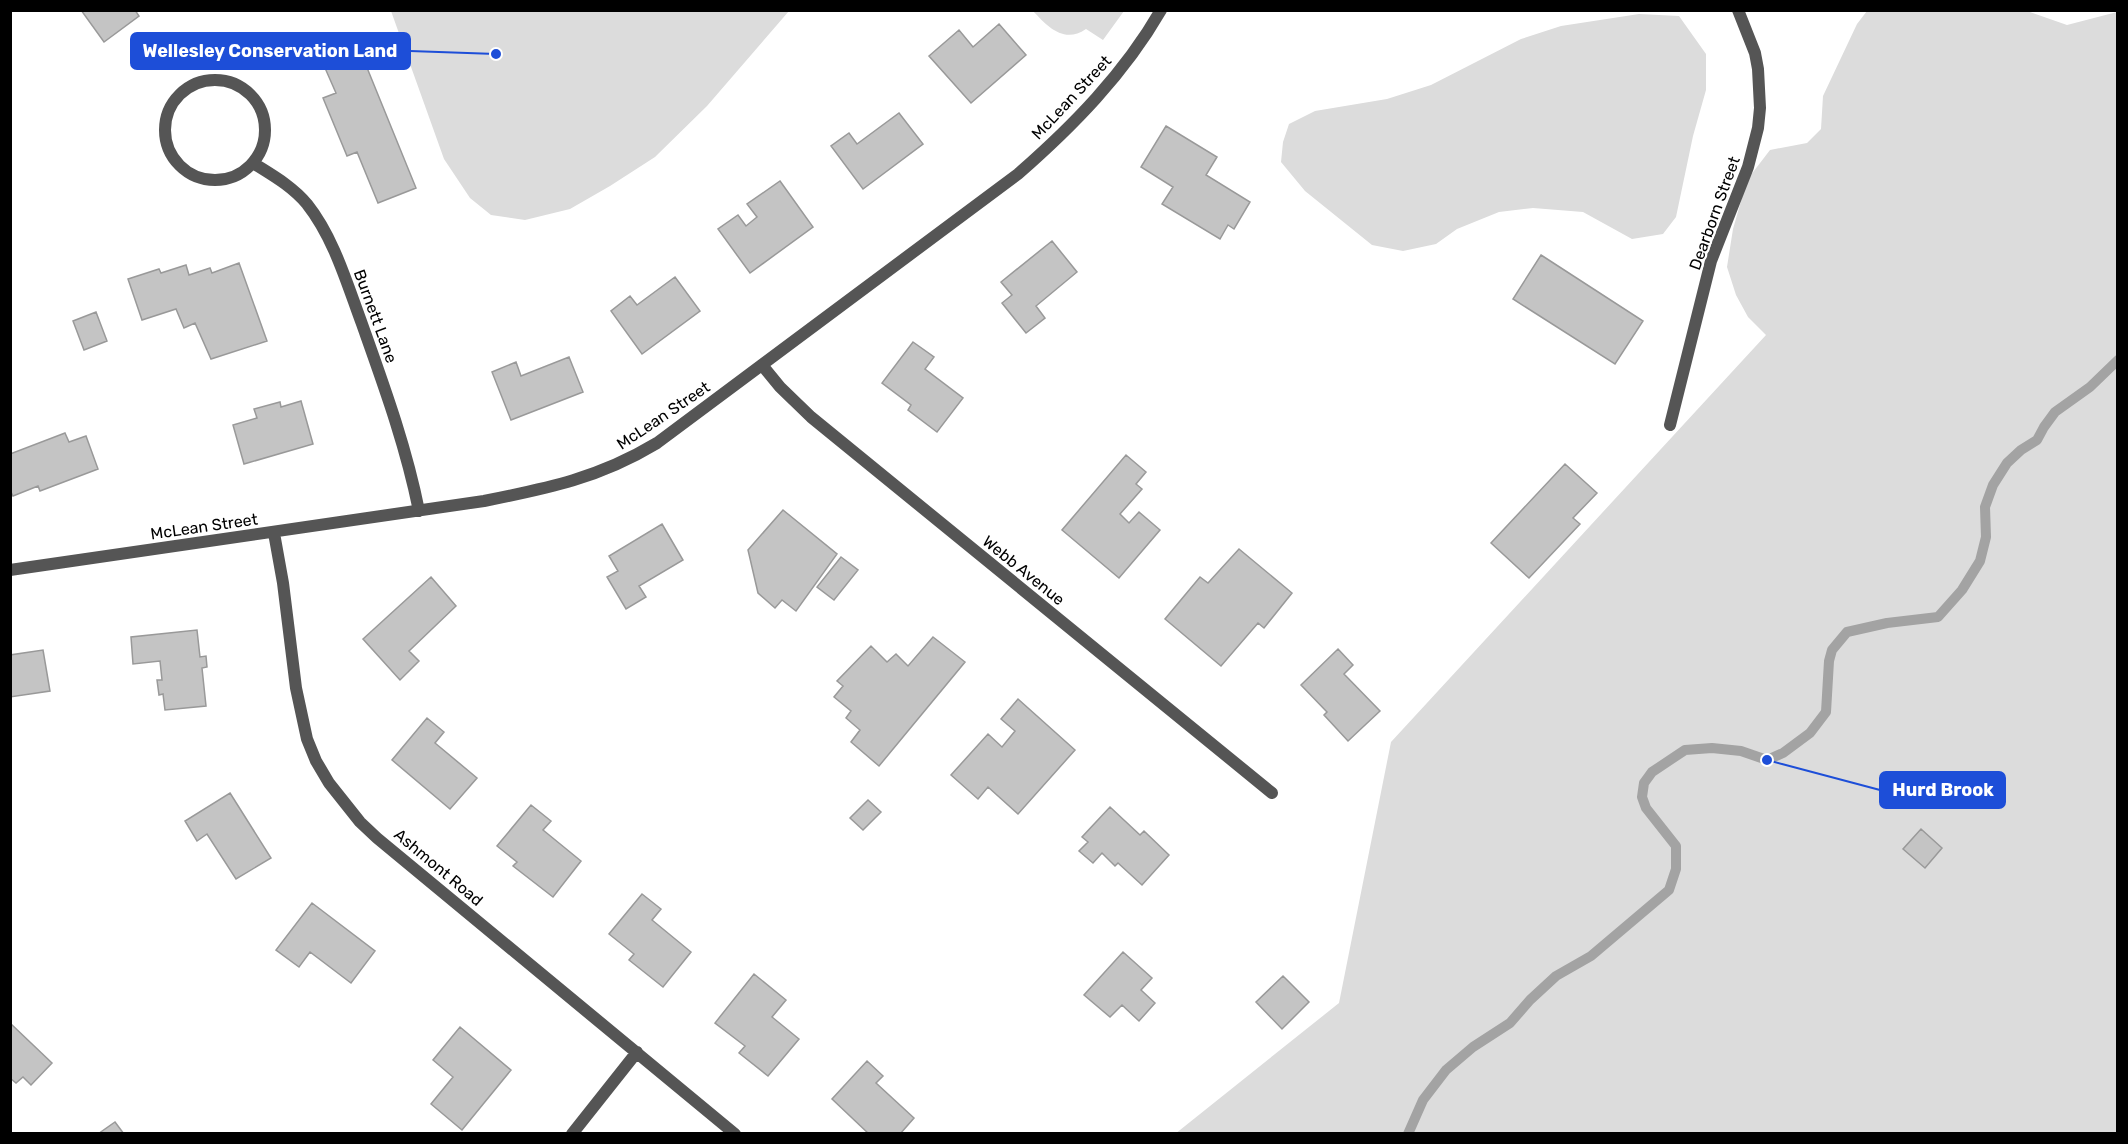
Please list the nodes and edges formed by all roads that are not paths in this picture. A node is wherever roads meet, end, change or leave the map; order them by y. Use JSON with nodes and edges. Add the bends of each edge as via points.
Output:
{"nodes":[{"id":1,"x":1161,"y":10,"type":"edge"},
{"id":2,"x":1738,"y":10,"type":"edge"},
{"id":3,"x":253,"y":163,"type":"junction"},
{"id":4,"x":762,"y":365,"type":"junction"},
{"id":5,"x":1670,"y":425,"type":"dead end"},
{"id":6,"x":419,"y":511,"type":"junction"},
{"id":7,"x":274,"y":533,"type":"junction"},
{"id":8,"x":10,"y":570,"type":"edge"},
{"id":9,"x":1272,"y":792,"type":"dead end"},
{"id":10,"x":637,"y":1052,"type":"junction"},
{"id":11,"x":572,"y":1134,"type":"edge"},
{"id":12,"x":735,"y":1134,"type":"edge"}],
"edges":[{"from":1,"to":4,"type":"street","name":"McLean Street","via":[[1121,70],[1062,136],[1018,174]]},
{"from":2,"to":5,"type":"street","name":"Dearborn Street","via":[[1758,69],[1758,128],[1748,167],[1711,261]]},
{"from":3,"to":3,"type":"street","via":[[265,132],[262,111],[255,99],[232,83],[214,80],[194,85],[179,95],[168,111],[165,136],[172,156],[182,168],[205,179],[222,180]]},
{"from":3,"to":6,"type":"street","name":"Burnett Lane","via":[[279,178],[307,204],[337,257],[395,415]]},
{"from":4,"to":6,"type":"street","name":"McLean Street","via":[[657,443],[609,469],[556,486]]},
{"from":4,"to":9,"type":"street","name":"Webb Avenue","via":[[811,417]]},
{"from":6,"to":7,"type":"street","name":"McLean Street"},
{"from":7,"to":8,"type":"street","name":"McLean Street"},
{"from":7,"to":10,"type":"street","name":"Ashmont Road","via":[[300,714],[316,761],[329,783],[377,838]]},
{"from":10,"to":11,"type":"street"},
{"from":10,"to":12,"type":"street","name":"Ashmont Road"}]}
